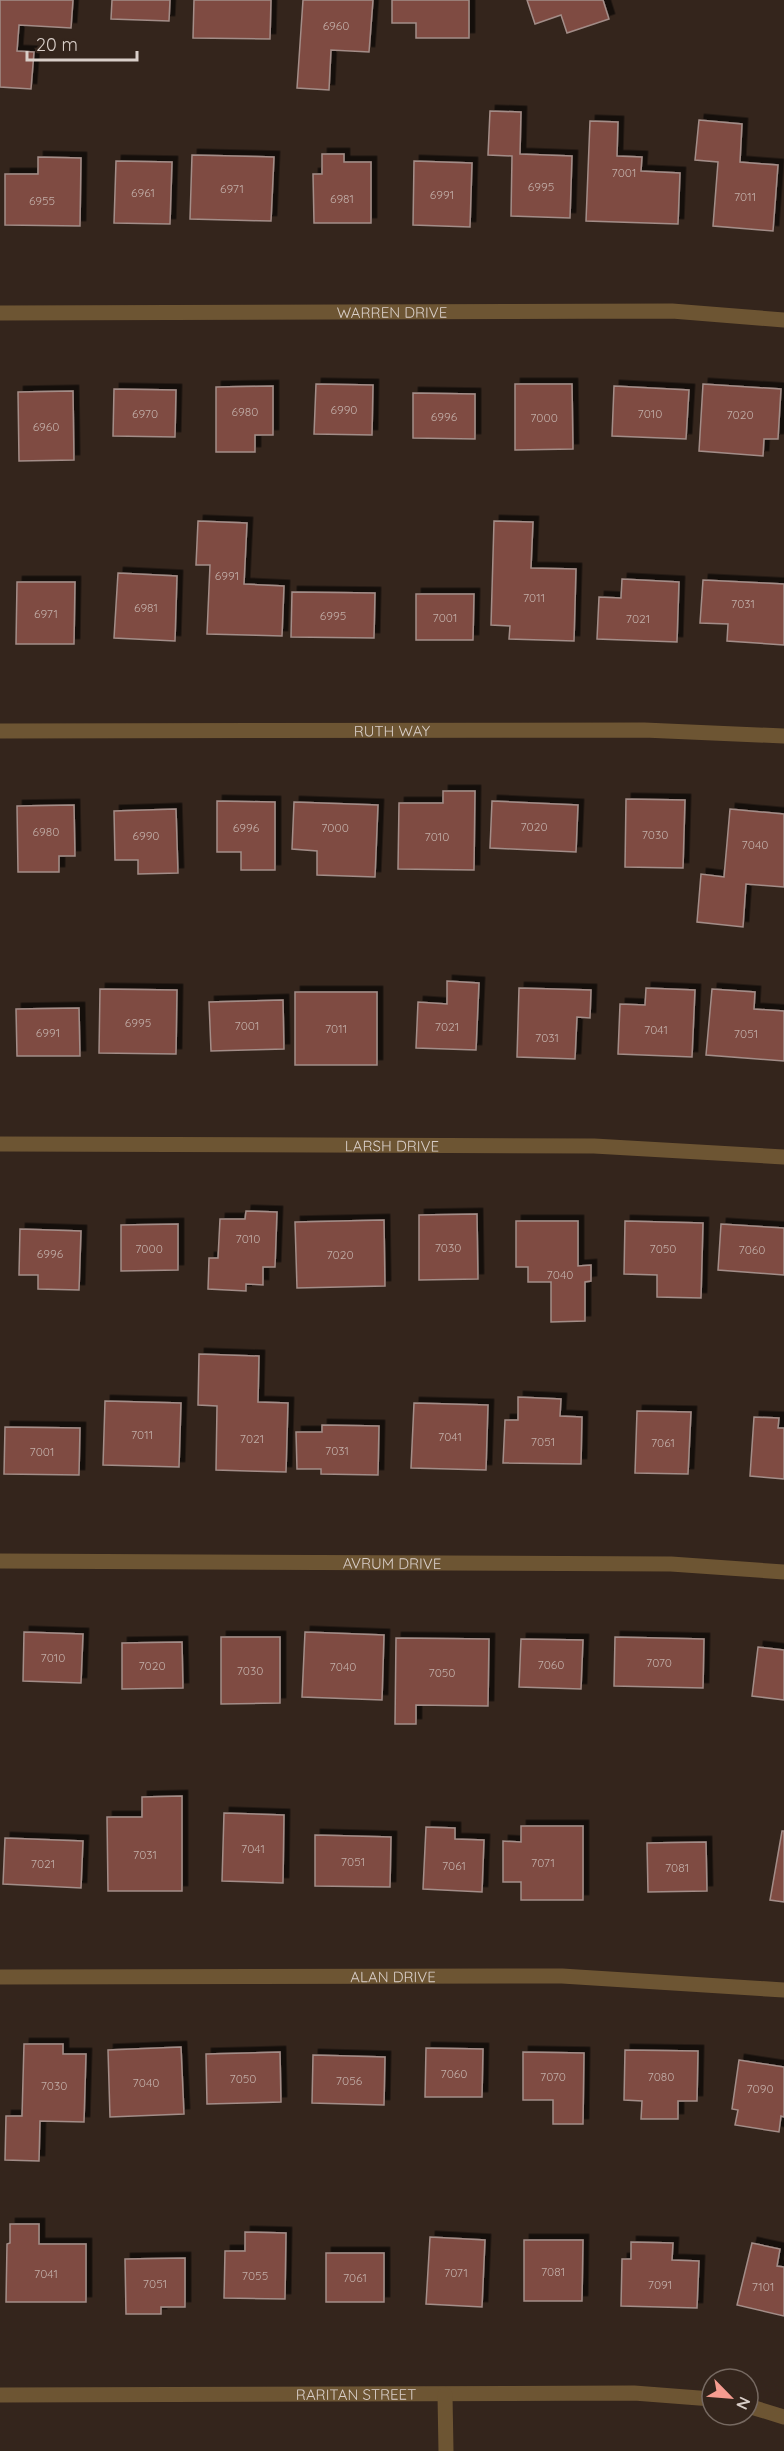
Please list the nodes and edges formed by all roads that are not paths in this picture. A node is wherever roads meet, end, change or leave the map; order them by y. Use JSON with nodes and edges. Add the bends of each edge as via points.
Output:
{"nodes":[{"id":1,"x":0,"y":313,"type":"edge"},
{"id":2,"x":784,"y":320,"type":"edge"},
{"id":3,"x":0,"y":731,"type":"edge"},
{"id":4,"x":784,"y":736,"type":"edge"},
{"id":5,"x":0,"y":1144,"type":"edge"},
{"id":6,"x":784,"y":1157,"type":"edge"},
{"id":7,"x":0,"y":1561,"type":"edge"},
{"id":8,"x":784,"y":1572,"type":"edge"},
{"id":9,"x":0,"y":1977,"type":"edge"},
{"id":10,"x":784,"y":1990,"type":"edge"},
{"id":11,"x":0,"y":2395,"type":"edge"},
{"id":12,"x":445,"y":2395,"type":"junction"},
{"id":13,"x":700,"y":2398,"type":"edge"},
{"id":14,"x":760,"y":2410,"type":"edge"},
{"id":15,"x":784,"y":2417,"type":"edge"},
{"id":16,"x":446,"y":2451,"type":"edge"}],
"edges":[{"from":1,"to":2,"type":"street","name":"WARREN DRIVE","via":[[672,311]]},
{"from":3,"to":4,"type":"street","name":"RUTH WAY","via":[[644,730]]},
{"from":5,"to":6,"type":"street","name":"LARSH DRIVE","via":[[594,1146]]},
{"from":7,"to":8,"type":"street","name":"AVRUM DRIVE","via":[[670,1564]]},
{"from":9,"to":10,"type":"street","name":"ALAN DRIVE","via":[[562,1976]]},
{"from":11,"to":12,"type":"street","name":"RARITAN STREET"},
{"from":12,"to":13,"type":"street","name":"RARITAN STREET","via":[[634,2393]]},
{"from":12,"to":16,"type":"street"},
{"from":14,"to":15,"type":"street"}]}
